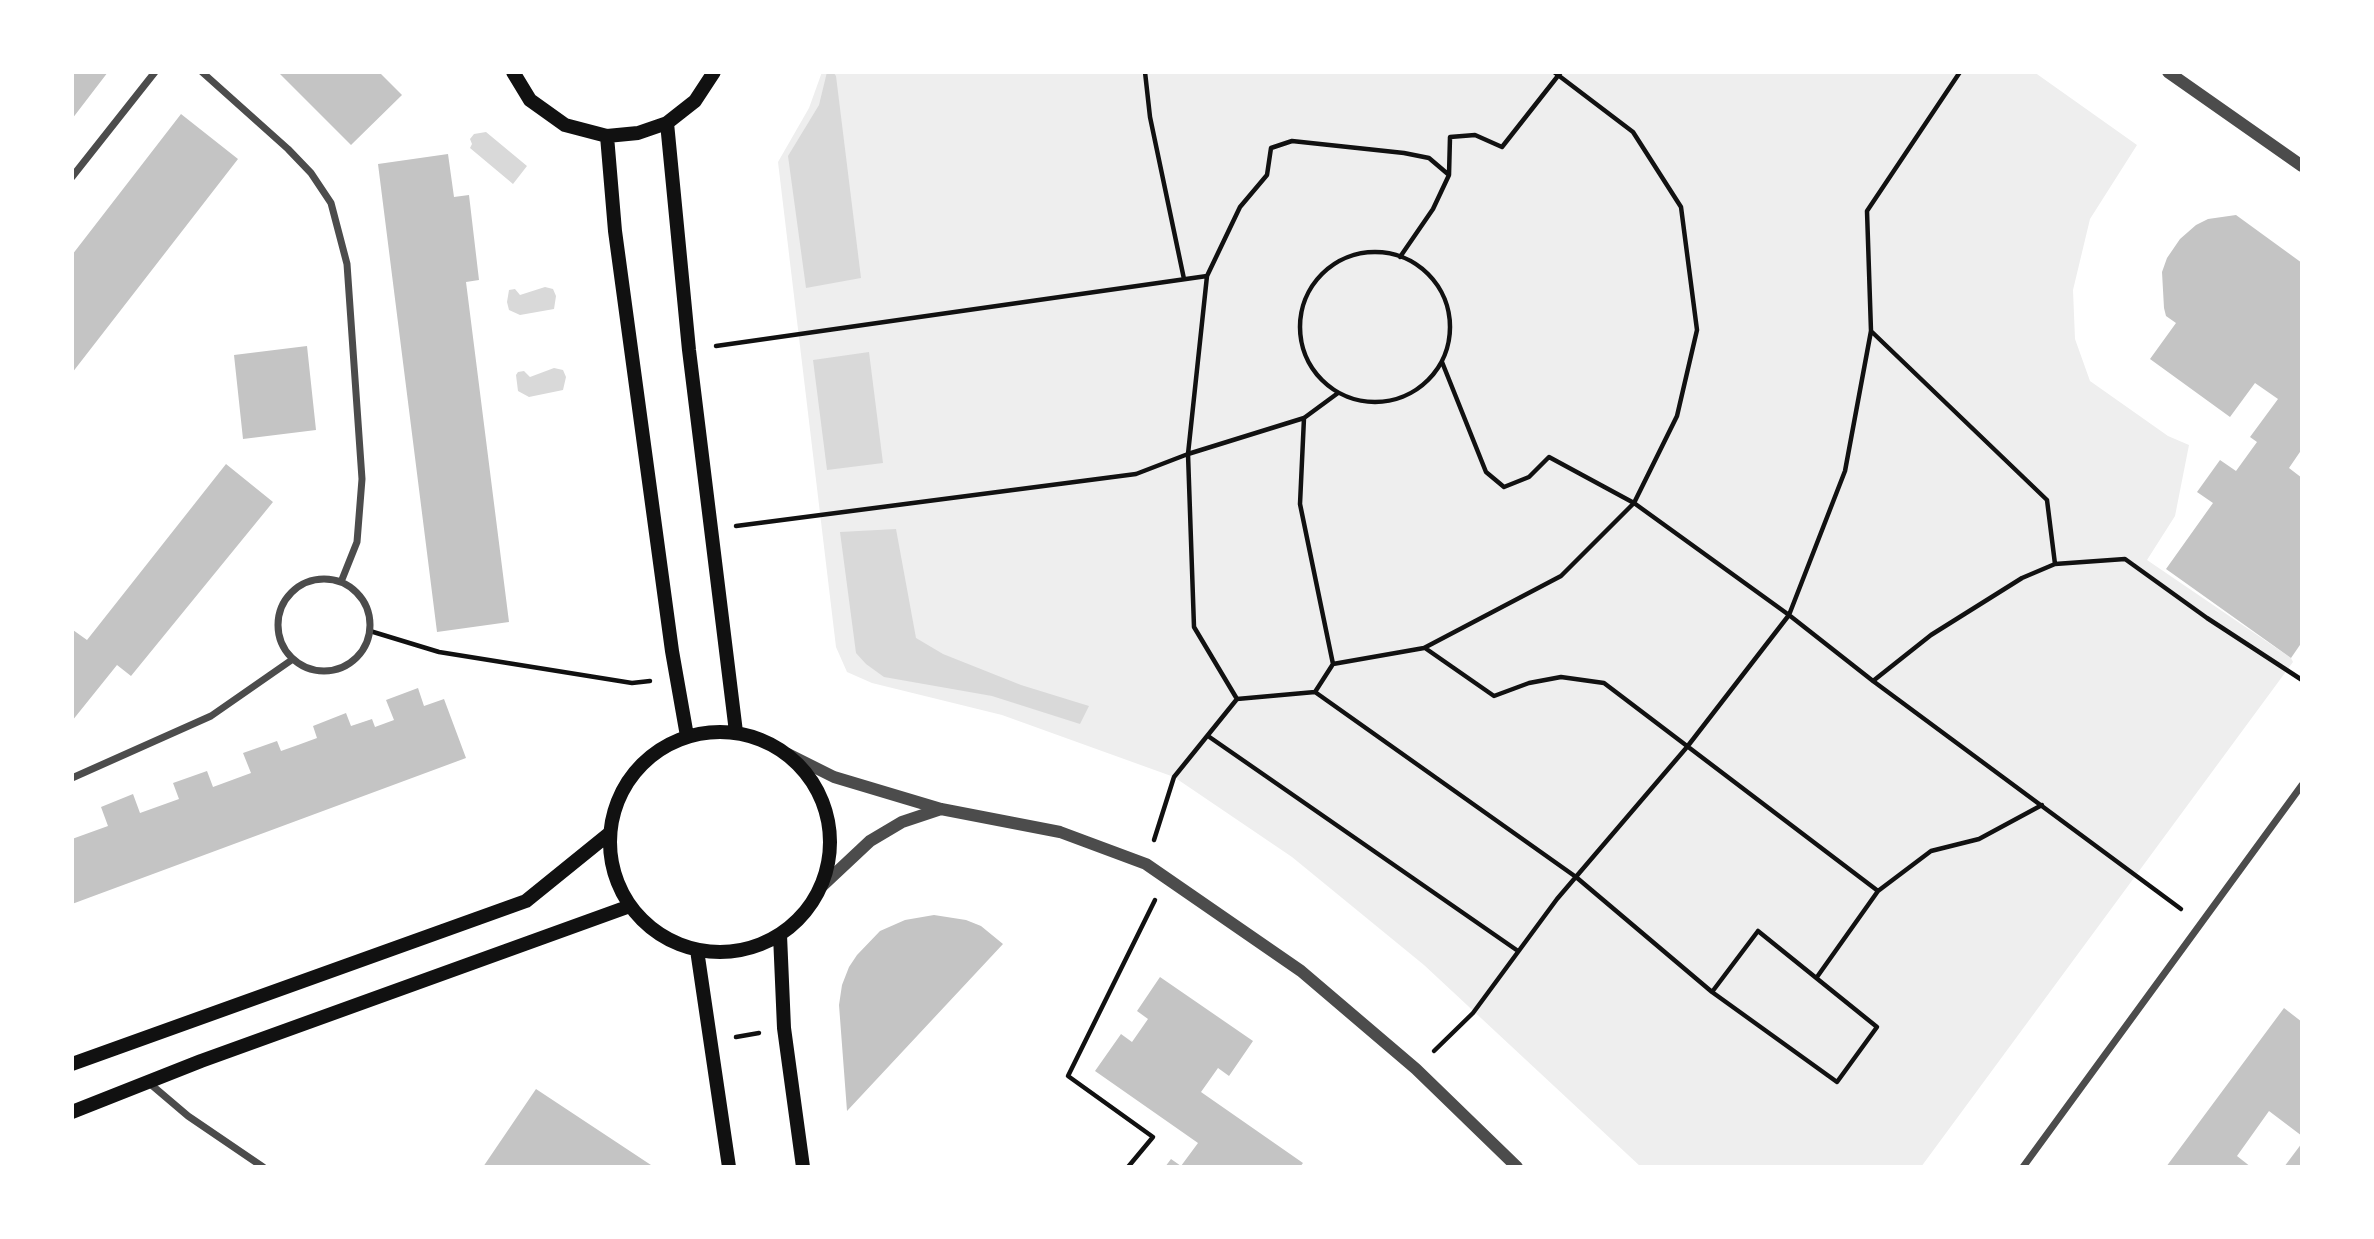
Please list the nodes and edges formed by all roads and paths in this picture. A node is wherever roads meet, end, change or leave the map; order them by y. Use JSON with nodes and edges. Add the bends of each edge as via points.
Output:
{"nodes":[{"id":1,"x":155,"y":72,"type":"edge"},
{"id":2,"x":202,"y":72,"type":"edge"},
{"id":3,"x":513,"y":72,"type":"edge"},
{"id":4,"x":714,"y":72,"type":"edge"},
{"id":5,"x":1145,"y":72,"type":"edge"},
{"id":6,"x":1960,"y":72,"type":"edge"},
{"id":7,"x":2168,"y":72,"type":"edge"},
{"id":8,"x":1558,"y":73,"type":"edge"},
{"id":9,"x":667,"y":122,"type":"junction"},
{"id":10,"x":607,"y":136,"type":"junction"},
{"id":11,"x":2302,"y":166,"type":"edge"},
{"id":12,"x":1449,"y":175,"type":"junction"},
{"id":13,"x":72,"y":177,"type":"edge"},
{"id":14,"x":1400,"y":257,"type":"junction"},
{"id":15,"x":1207,"y":276,"type":"junction"},
{"id":16,"x":1184,"y":279,"type":"junction"},
{"id":17,"x":1871,"y":331,"type":"junction"},
{"id":18,"x":689,"y":350,"type":"junction"},
{"id":19,"x":1442,"y":362,"type":"junction"},
{"id":20,"x":1338,"y":393,"type":"junction"},
{"id":21,"x":1304,"y":418,"type":"junction"},
{"id":22,"x":1188,"y":454,"type":"junction"},
{"id":23,"x":1634,"y":503,"type":"junction"},
{"id":24,"x":711,"y":529,"type":"junction"},
{"id":25,"x":2054,"y":564,"type":"junction"},
{"id":26,"x":341,"y":582,"type":"junction"},
{"id":27,"x":1789,"y":615,"type":"junction"},
{"id":28,"x":370,"y":631,"type":"junction"},
{"id":29,"x":1424,"y":648,"type":"junction"},
{"id":30,"x":293,"y":659,"type":"junction"},
{"id":31,"x":1333,"y":664,"type":"junction"},
{"id":32,"x":676,"y":677,"type":"junction"},
{"id":33,"x":2302,"y":680,"type":"edge"},
{"id":34,"x":1873,"y":681,"type":"junction"},
{"id":35,"x":1315,"y":692,"type":"junction"},
{"id":36,"x":1237,"y":699,"type":"junction"},
{"id":37,"x":736,"y":732,"type":"junction"},
{"id":38,"x":687,"y":736,"type":"junction"},
{"id":39,"x":1208,"y":736,"type":"junction"},
{"id":40,"x":1687,"y":747,"type":"junction"},
{"id":41,"x":788,"y":754,"type":"junction"},
{"id":42,"x":72,"y":778,"type":"edge"},
{"id":43,"x":2302,"y":785,"type":"edge"},
{"id":44,"x":2042,"y":805,"type":"junction"},
{"id":45,"x":942,"y":809,"type":"junction"},
{"id":46,"x":610,"y":833,"type":"junction"},
{"id":47,"x":1146,"y":864,"type":"junction"},
{"id":48,"x":1166,"y":877,"type":"junction"},
{"id":49,"x":1576,"y":877,"type":"junction"},
{"id":50,"x":822,"y":886,"type":"junction"},
{"id":51,"x":1878,"y":891,"type":"junction"},
{"id":52,"x":630,"y":906,"type":"junction"},
{"id":53,"x":2200,"y":923,"type":"junction"},
{"id":54,"x":780,"y":935,"type":"junction"},
{"id":55,"x":697,"y":950,"type":"junction"},
{"id":56,"x":1518,"y":951,"type":"junction"},
{"id":57,"x":1817,"y":977,"type":"junction"},
{"id":58,"x":1712,"y":992,"type":"junction"},
{"id":59,"x":783,"y":1028,"type":"junction"},
{"id":60,"x":711,"y":1041,"type":"junction"},
{"id":61,"x":72,"y":1064,"type":"edge"},
{"id":62,"x":1416,"y":1069,"type":"junction"},
{"id":63,"x":148,"y":1082,"type":"junction"},
{"id":64,"x":72,"y":1112,"type":"edge"},
{"id":65,"x":263,"y":1167,"type":"edge"},
{"id":66,"x":729,"y":1167,"type":"edge"},
{"id":67,"x":803,"y":1167,"type":"edge"},
{"id":68,"x":1128,"y":1167,"type":"edge"},
{"id":69,"x":1517,"y":1167,"type":"edge"},
{"id":70,"x":2023,"y":1167,"type":"edge"}],
"edges":[{"from":1,"to":13,"type":"street"},
{"from":2,"to":26,"type":"street","via":[[288,149],[331,203],[347,264],[362,479],[357,542]]},
{"from":3,"to":10,"type":"main road","via":[[530,100],[565,125]]},
{"from":4,"to":9,"type":"main road","via":[[695,101]]},
{"from":5,"to":16,"type":"path"},
{"from":6,"to":17,"type":"path","via":[[1867,211]]},
{"from":7,"to":11,"type":"street"},
{"from":8,"to":12,"type":"path","via":[[1502,147],[1475,135],[1450,137]]},
{"from":8,"to":23,"type":"path","via":[[1633,132],[1681,207],[1697,330],[1676,416]]},
{"from":9,"to":10,"type":"main road","via":[[638,133]]},
{"from":9,"to":18,"type":"main road"},
{"from":10,"to":32,"type":"main road","via":[[615,231]]},
{"from":12,"to":14,"type":"path","via":[[1433,209]]},
{"from":12,"to":15,"type":"path","via":[[1429,159],[1404,153],[1292,141],[1271,148],[1267,175],[1240,207]]},
{"from":14,"to":19,"type":"path","via":[[1414,261],[1435,280],[1448,306],[1451,333]]},
{"from":14,"to":20,"type":"path","via":[[1386,252],[1358,253],[1333,264],[1311,287],[1302,312],[1304,352],[1316,374]]},
{"from":15,"to":16,"type":"path"},
{"from":15,"to":22,"type":"path"},
{"from":16,"to":18,"type":"path"},
{"from":17,"to":25,"type":"path","via":[[2047,500]]},
{"from":17,"to":27,"type":"path","via":[[1845,471]]},
{"from":18,"to":24,"type":"main road"},
{"from":19,"to":20,"type":"path","via":[[1423,386],[1397,400],[1358,401]]},
{"from":19,"to":23,"type":"path","via":[[1486,472],[1504,486],[1529,477],[1549,457]]},
{"from":20,"to":21,"type":"path"},
{"from":21,"to":22,"type":"path"},
{"from":21,"to":31,"type":"path","via":[[1300,504]]},
{"from":22,"to":24,"type":"path","via":[[1136,474]]},
{"from":22,"to":36,"type":"path","via":[[1194,627]]},
{"from":23,"to":27,"type":"path"},
{"from":23,"to":29,"type":"path","via":[[1561,576]]},
{"from":24,"to":37,"type":"main road"},
{"from":25,"to":33,"type":"path","via":[[2125,559]]},
{"from":25,"to":34,"type":"path","via":[[2022,578],[1931,635]]},
{"from":26,"to":28,"type":"street","via":[[363,600]]},
{"from":26,"to":30,"type":"street","via":[[305,582],[281,606],[279,638]]},
{"from":27,"to":34,"type":"path"},
{"from":27,"to":40,"type":"path"},
{"from":28,"to":30,"type":"street","via":[[363,648],[338,669],[310,670]]},
{"from":28,"to":32,"type":"path","via":[[439,652],[632,683]]},
{"from":29,"to":31,"type":"path"},
{"from":29,"to":40,"type":"path","via":[[1494,696],[1561,677],[1604,683]]},
{"from":30,"to":42,"type":"street","via":[[211,716]]},
{"from":31,"to":35,"type":"path"},
{"from":32,"to":38,"type":"main road"},
{"from":34,"to":44,"type":"path"},
{"from":35,"to":36,"type":"path"},
{"from":35,"to":49,"type":"path"},
{"from":36,"to":39,"type":"path"},
{"from":37,"to":38,"type":"main road"},
{"from":37,"to":41,"type":"main road","via":[[764,740]]},
{"from":38,"to":46,"type":"main road","via":[[658,751],[634,773],[618,801]]},
{"from":39,"to":47,"type":"path","via":[[1174,777]]},
{"from":39,"to":56,"type":"path"},
{"from":40,"to":49,"type":"path"},
{"from":40,"to":51,"type":"path"},
{"from":41,"to":45,"type":"street","via":[[834,777]]},
{"from":41,"to":50,"type":"main road","via":[[813,781],[827,814],[830,851]]},
{"from":43,"to":53,"type":"street"},
{"from":44,"to":51,"type":"path","via":[[1979,839],[1931,851]]},
{"from":44,"to":53,"type":"path"},
{"from":45,"to":47,"type":"street","via":[[1060,832]]},
{"from":45,"to":50,"type":"street","via":[[902,822],[870,841]]},
{"from":46,"to":52,"type":"main road","via":[[614,871]]},
{"from":46,"to":61,"type":"main road","via":[[526,901]]},
{"from":47,"to":48,"type":"street"},
{"from":48,"to":62,"type":"street","via":[[1301,971]]},
{"from":48,"to":68,"type":"path","via":[[1068,1076],[1153,1137]]},
{"from":49,"to":56,"type":"path"},
{"from":49,"to":58,"type":"path"},
{"from":50,"to":54,"type":"main road","via":[[804,913]]},
{"from":51,"to":57,"type":"path"},
{"from":52,"to":55,"type":"main road","via":[[659,935]]},
{"from":52,"to":63,"type":"main road"},
{"from":53,"to":70,"type":"street"},
{"from":54,"to":55,"type":"main road","via":[[726,953]]},
{"from":54,"to":59,"type":"main road"},
{"from":55,"to":60,"type":"main road"},
{"from":56,"to":62,"type":"path","via":[[1474,1013]]},
{"from":57,"to":58,"type":"path","via":[[1758,931]]},
{"from":57,"to":58,"type":"path","via":[[1877,1027],[1837,1082]]},
{"from":59,"to":60,"type":"path"},
{"from":59,"to":67,"type":"main road"},
{"from":60,"to":66,"type":"main road"},
{"from":62,"to":69,"type":"street"},
{"from":63,"to":64,"type":"main road"},
{"from":63,"to":65,"type":"street","via":[[188,1116]]}]}
